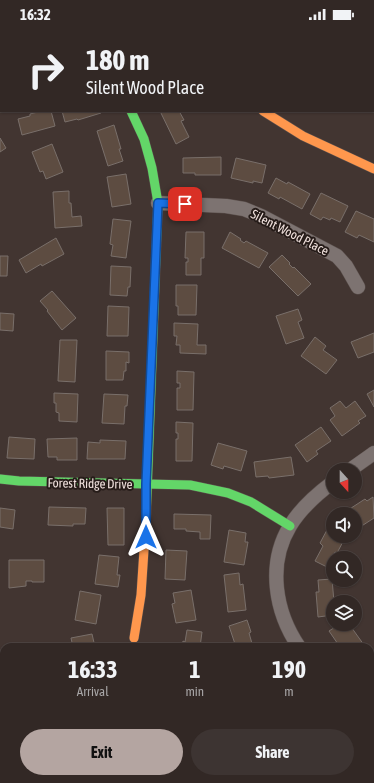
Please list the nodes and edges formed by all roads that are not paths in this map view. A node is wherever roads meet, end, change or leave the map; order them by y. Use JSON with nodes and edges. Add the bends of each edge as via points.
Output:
{"nodes":[{"id":1,"x":131,"y":112,"type":"edge"},
{"id":2,"x":264,"y":112,"type":"edge"},
{"id":3,"x":374,"y":169,"type":"edge"},
{"id":4,"x":158,"y":203,"type":"junction"},
{"id":5,"x":358,"y":287,"type":"dead end"},
{"id":6,"x":374,"y":453,"type":"edge"},
{"id":7,"x":360,"y":463,"type":"edge"},
{"id":8,"x":0,"y":479,"type":"edge"},
{"id":9,"x":146,"y":484,"type":"junction"},
{"id":10,"x":326,"y":487,"type":"edge"},
{"id":11,"x":290,"y":526,"type":"junction"},
{"id":12,"x":134,"y":638,"type":"dead end"},
{"id":13,"x":296,"y":643,"type":"edge"}],
"edges":[{"from":1,"to":4,"type":"street","via":[[144,139]]},
{"from":2,"to":3,"type":"street","via":[[284,127]]},
{"from":4,"to":5,"type":"street","name":"Silent Wood Place","via":[[226,206],[244,209],[261,216],[337,256]]},
{"from":4,"to":9,"type":"street"},
{"from":6,"to":7,"type":"street"},
{"from":8,"to":9,"type":"street","name":"Forest Ridge Drive","via":[[19,482]]},
{"from":9,"to":11,"type":"street","name":"Forest Ridge Drive","via":[[190,485],[228,493],[251,502]]},
{"from":9,"to":12,"type":"street","via":[[146,537]]},
{"from":10,"to":11,"type":"street"},
{"from":11,"to":13,"type":"street","via":[[282,544],[276,584],[279,605]]}]}
